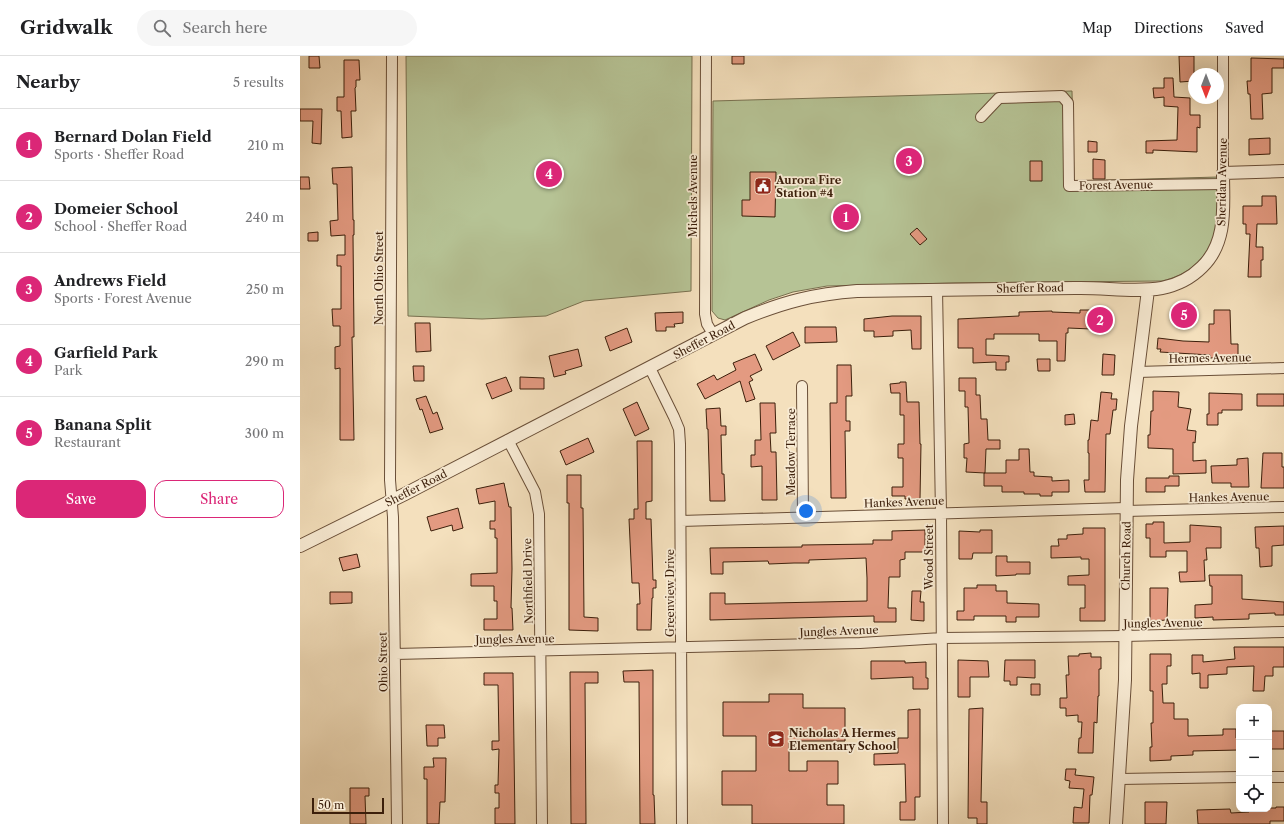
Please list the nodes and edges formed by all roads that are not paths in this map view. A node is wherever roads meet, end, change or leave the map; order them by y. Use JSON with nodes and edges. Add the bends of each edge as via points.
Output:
{"nodes":[{"id":1,"x":392,"y":56,"type":"edge"},
{"id":2,"x":706,"y":56,"type":"edge"},
{"id":3,"x":1223,"y":56,"type":"edge"},
{"id":4,"x":981,"y":116,"type":"dead end"},
{"id":5,"x":1284,"y":171,"type":"edge"},
{"id":6,"x":1223,"y":178,"type":"junction"},
{"id":7,"x":937,"y":289,"type":"junction"},
{"id":8,"x":1148,"y":290,"type":"junction"},
{"id":9,"x":714,"y":334,"type":"junction"},
{"id":10,"x":650,"y":368,"type":"junction"},
{"id":11,"x":1284,"y":368,"type":"edge"},
{"id":12,"x":1137,"y":372,"type":"junction"},
{"id":13,"x":802,"y":386,"type":"dead end"},
{"id":14,"x":508,"y":440,"type":"junction"},
{"id":15,"x":392,"y":500,"type":"junction"},
{"id":16,"x":1284,"y":507,"type":"edge"},
{"id":17,"x":1126,"y":509,"type":"junction"},
{"id":18,"x":941,"y":513,"type":"junction"},
{"id":19,"x":803,"y":517,"type":"junction"},
{"id":20,"x":682,"y":521,"type":"junction"},
{"id":21,"x":300,"y":546,"type":"edge"},
{"id":22,"x":1284,"y":632,"type":"edge"},
{"id":23,"x":1125,"y":636,"type":"junction"},
{"id":24,"x":942,"y":638,"type":"junction"},
{"id":25,"x":682,"y":648,"type":"junction"},
{"id":26,"x":541,"y":651,"type":"junction"},
{"id":27,"x":395,"y":654,"type":"junction"},
{"id":28,"x":1236,"y":777,"type":"edge"},
{"id":29,"x":1272,"y":777,"type":"edge"},
{"id":30,"x":1284,"y":777,"type":"edge"},
{"id":31,"x":1120,"y":779,"type":"junction"},
{"id":32,"x":397,"y":824,"type":"edge"},
{"id":33,"x":542,"y":824,"type":"edge"},
{"id":34,"x":682,"y":824,"type":"edge"},
{"id":35,"x":943,"y":824,"type":"edge"},
{"id":36,"x":1116,"y":824,"type":"edge"}],
"edges":[{"from":1,"to":15,"type":"street","name":"North Ohio Street"},
{"from":2,"to":9,"type":"street","name":"Michels Avenue","via":[[705,314],[707,324]]},
{"from":3,"to":6,"type":"street","name":"Sheridan Avenue"},
{"from":4,"to":6,"type":"street","name":"Forest Avenue","via":[[999,98],[1062,96],[1068,103],[1069,186]]},
{"from":5,"to":6,"type":"street","name":"Forest Avenue"},
{"from":6,"to":8,"type":"street","name":"Sheridan Avenue","via":[[1222,228],[1215,250],[1202,268],[1184,280]]},
{"from":7,"to":8,"type":"street","name":"Sheffer Road"},
{"from":7,"to":9,"type":"street","name":"Sheffer Road","via":[[857,291],[812,296],[765,310]]},
{"from":7,"to":18,"type":"street","name":"Wood Street"},
{"from":8,"to":12,"type":"street","name":"Church Road"},
{"from":9,"to":10,"type":"street","name":"Sheffer Road"},
{"from":10,"to":14,"type":"street","name":"Sheffer Road"},
{"from":10,"to":20,"type":"street","name":"Greenview Drive","via":[[679,430]]},
{"from":11,"to":12,"type":"street","name":"Hermes Avenue"},
{"from":12,"to":17,"type":"street","name":"Church Road"},
{"from":13,"to":19,"type":"street","name":"Meadow Terrace"},
{"from":14,"to":15,"type":"street","name":"Sheffer Road"},
{"from":14,"to":26,"type":"street","name":"Northfield Drive","via":[[535,492],[538,503]]},
{"from":15,"to":21,"type":"street","name":"Sheffer Road"},
{"from":15,"to":27,"type":"street","name":"Ohio Street"},
{"from":16,"to":17,"type":"street","name":"Hankes Avenue"},
{"from":17,"to":18,"type":"street","name":"Hankes Avenue"},
{"from":17,"to":23,"type":"street","name":"Church Road"},
{"from":18,"to":19,"type":"street","name":"Hankes Avenue"},
{"from":18,"to":24,"type":"street","name":"Wood Street"},
{"from":19,"to":20,"type":"street","name":"Hankes Avenue"},
{"from":20,"to":25,"type":"street","name":"Greenview Drive"},
{"from":22,"to":23,"type":"street","name":"Jungles Avenue"},
{"from":23,"to":24,"type":"street","name":"Jungles Avenue"},
{"from":23,"to":31,"type":"street","name":"Church Road"},
{"from":24,"to":25,"type":"street","name":"Jungles Avenue"},
{"from":24,"to":35,"type":"street","name":"Wood Street"},
{"from":25,"to":26,"type":"street","name":"Jungles Avenue"},
{"from":25,"to":34,"type":"street","name":"Greenview Drive"},
{"from":26,"to":27,"type":"street","name":"Jungles Avenue"},
{"from":26,"to":33,"type":"street","name":"Northfield Drive"},
{"from":27,"to":32,"type":"street","name":"Ohio Street"},
{"from":28,"to":31,"type":"street"},
{"from":29,"to":30,"type":"street"},
{"from":31,"to":36,"type":"street","name":"Church Road"}]}
